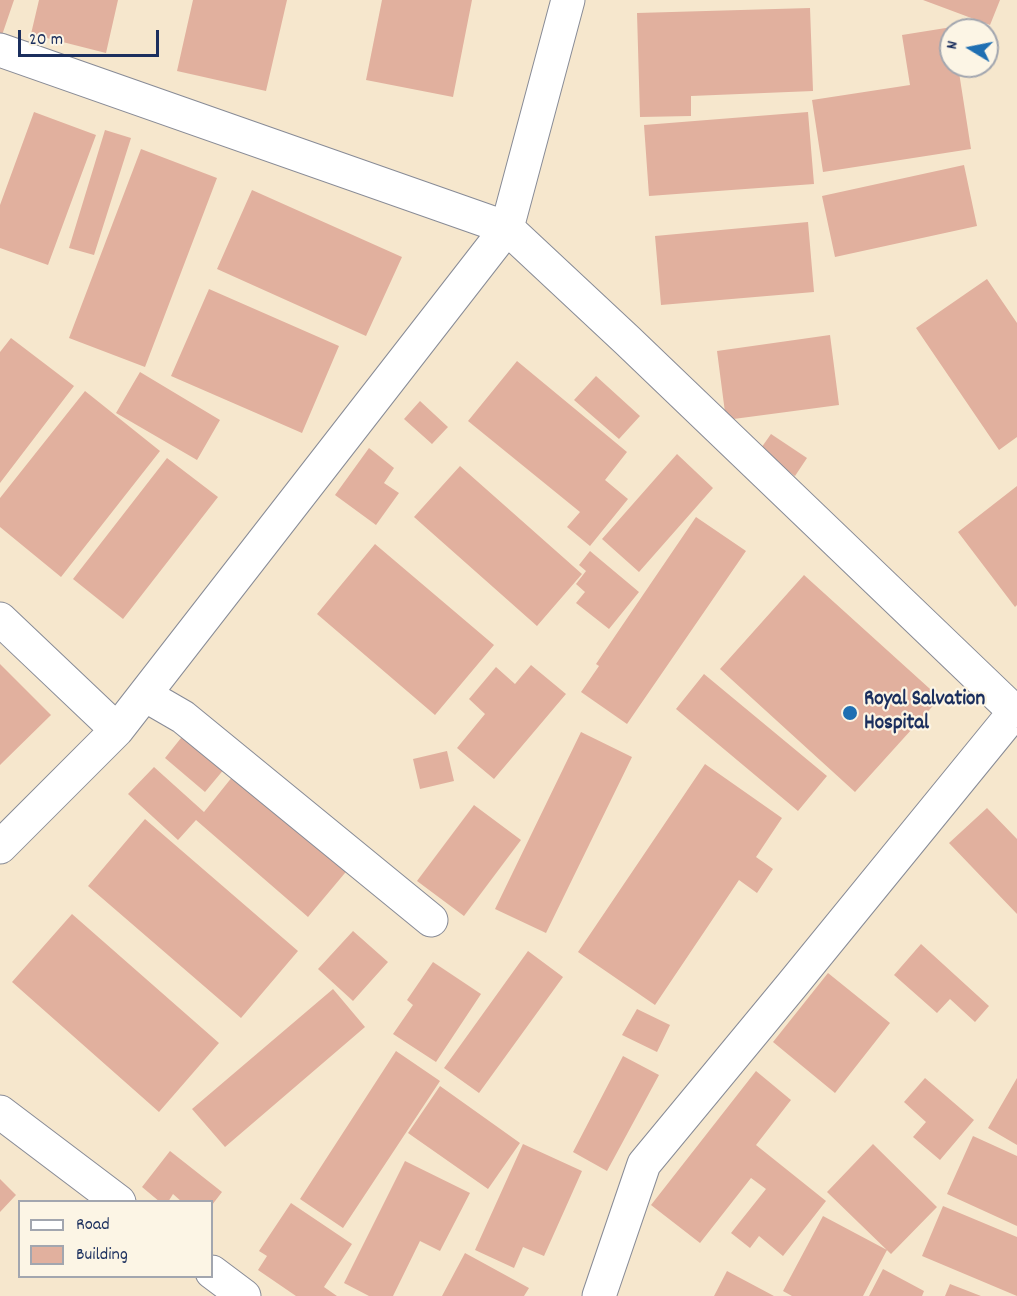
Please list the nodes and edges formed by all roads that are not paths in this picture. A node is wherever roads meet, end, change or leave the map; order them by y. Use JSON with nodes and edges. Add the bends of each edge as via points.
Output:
{"nodes":[{"id":1,"x":568,"y":0,"type":"edge"},
{"id":2,"x":0,"y":50,"type":"edge"},
{"id":3,"x":507,"y":228,"type":"junction"},
{"id":4,"x":0,"y":619,"type":"edge"},
{"id":5,"x":145,"y":695,"type":"junction"},
{"id":6,"x":1015,"y":710,"type":"edge"},
{"id":7,"x":117,"y":730,"type":"junction"},
{"id":8,"x":0,"y":847,"type":"edge"},
{"id":9,"x":431,"y":920,"type":"dead end"},
{"id":10,"x":0,"y":1112,"type":"edge"},
{"id":11,"x":115,"y":1200,"type":"edge"},
{"id":12,"x":213,"y":1273,"type":"edge"},
{"id":13,"x":244,"y":1296,"type":"edge"},
{"id":14,"x":599,"y":1296,"type":"edge"}],
"edges":[{"from":1,"to":3,"type":"street"},
{"from":2,"to":3,"type":"street"},
{"from":3,"to":5,"type":"street"},
{"from":3,"to":6,"type":"street"},
{"from":4,"to":7,"type":"street"},
{"from":5,"to":7,"type":"street"},
{"from":5,"to":9,"type":"street","via":[[183,717]]},
{"from":6,"to":14,"type":"street","via":[[644,1164]]},
{"from":7,"to":8,"type":"street"},
{"from":10,"to":11,"type":"street"},
{"from":12,"to":13,"type":"street"}]}
